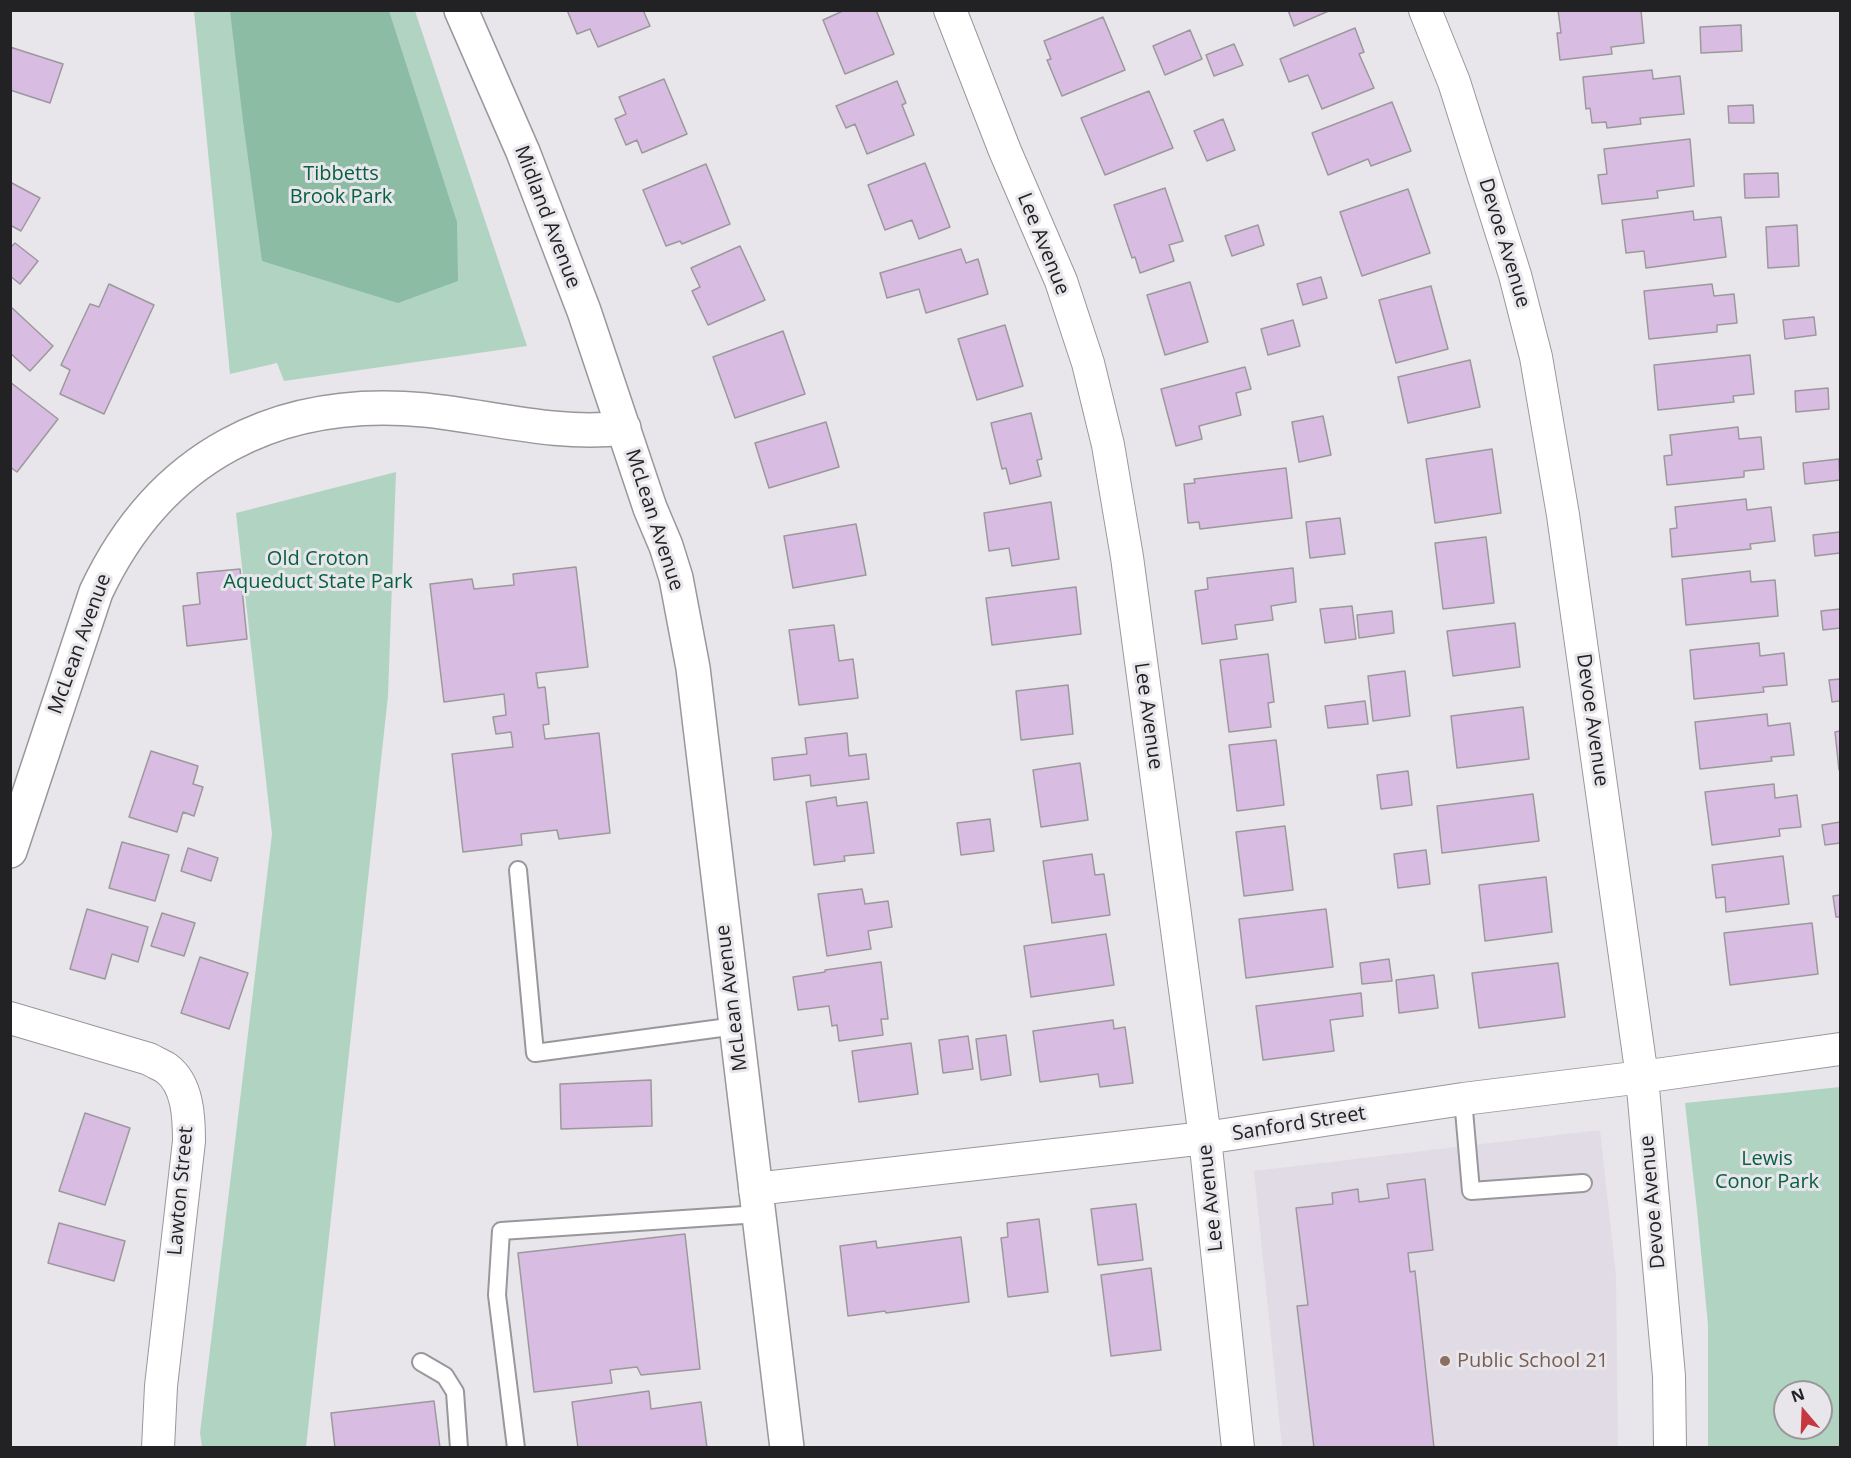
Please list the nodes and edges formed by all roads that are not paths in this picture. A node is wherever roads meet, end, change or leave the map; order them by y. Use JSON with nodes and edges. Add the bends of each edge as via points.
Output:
{"nodes":[{"id":1,"x":461,"y":10,"type":"edge"},
{"id":2,"x":950,"y":10,"type":"edge"},
{"id":3,"x":1425,"y":10,"type":"edge"},
{"id":4,"x":624,"y":428,"type":"junction"},
{"id":5,"x":10,"y":851,"type":"edge"},
{"id":6,"x":518,"y":870,"type":"dead end"},
{"id":7,"x":10,"y":1018,"type":"edge"},
{"id":8,"x":736,"y":1026,"type":"junction"},
{"id":9,"x":1840,"y":1049,"type":"edge"},
{"id":10,"x":1642,"y":1077,"type":"junction"},
{"id":11,"x":1463,"y":1099,"type":"junction"},
{"id":12,"x":1205,"y":1138,"type":"junction"},
{"id":13,"x":1583,"y":1183,"type":"dead end"},
{"id":14,"x":757,"y":1201,"type":"junction"},
{"id":15,"x":420,"y":1362,"type":"dead end"},
{"id":16,"x":158,"y":1448,"type":"edge"},
{"id":17,"x":459,"y":1448,"type":"edge"},
{"id":18,"x":516,"y":1448,"type":"edge"},
{"id":19,"x":787,"y":1448,"type":"edge"},
{"id":20,"x":1238,"y":1448,"type":"edge"},
{"id":21,"x":1670,"y":1448,"type":"edge"}],
"edges":[{"from":1,"to":4,"type":"street","name":"Midland Avenue","via":[[527,163]]},
{"from":2,"to":12,"type":"street","name":"Lee Avenue","via":[[1060,281],[1088,363],[1108,445],[1127,557]]},
{"from":3,"to":10,"type":"street","name":"Devoe Avenue","via":[[1454,82],[1515,275],[1536,357],[1563,515]]},
{"from":4,"to":5,"type":"street","name":"McLean Avenue","via":[[558,429],[398,408],[329,411],[240,438],[190,470],[144,513],[100,583]]},
{"from":4,"to":8,"type":"street","name":"McLean Avenue","via":[[666,546],[686,625]]},
{"from":6,"to":8,"type":"lane","via":[[535,1053]]},
{"from":7,"to":16,"type":"street","name":"Lawton Street","via":[[149,1059],[168,1069],[185,1100],[189,1141],[161,1386]]},
{"from":8,"to":14,"type":"street","name":"McLean Avenue"},
{"from":9,"to":10,"type":"street","name":"Sanford Street"},
{"from":10,"to":11,"type":"street","name":"Sanford Street"},
{"from":10,"to":21,"type":"street","name":"Devoe Avenue","via":[[1669,1376]]},
{"from":11,"to":12,"type":"street","name":"Sanford Street"},
{"from":11,"to":13,"type":"lane","via":[[1471,1191]]},
{"from":12,"to":14,"type":"street","name":"Sanford Street"},
{"from":12,"to":20,"type":"street","name":"Lee Avenue"},
{"from":14,"to":18,"type":"lane","via":[[501,1231],[497,1296]]},
{"from":14,"to":19,"type":"street","name":"McLean Avenue"},
{"from":15,"to":17,"type":"lane","via":[[445,1376],[454,1392]]}]}
